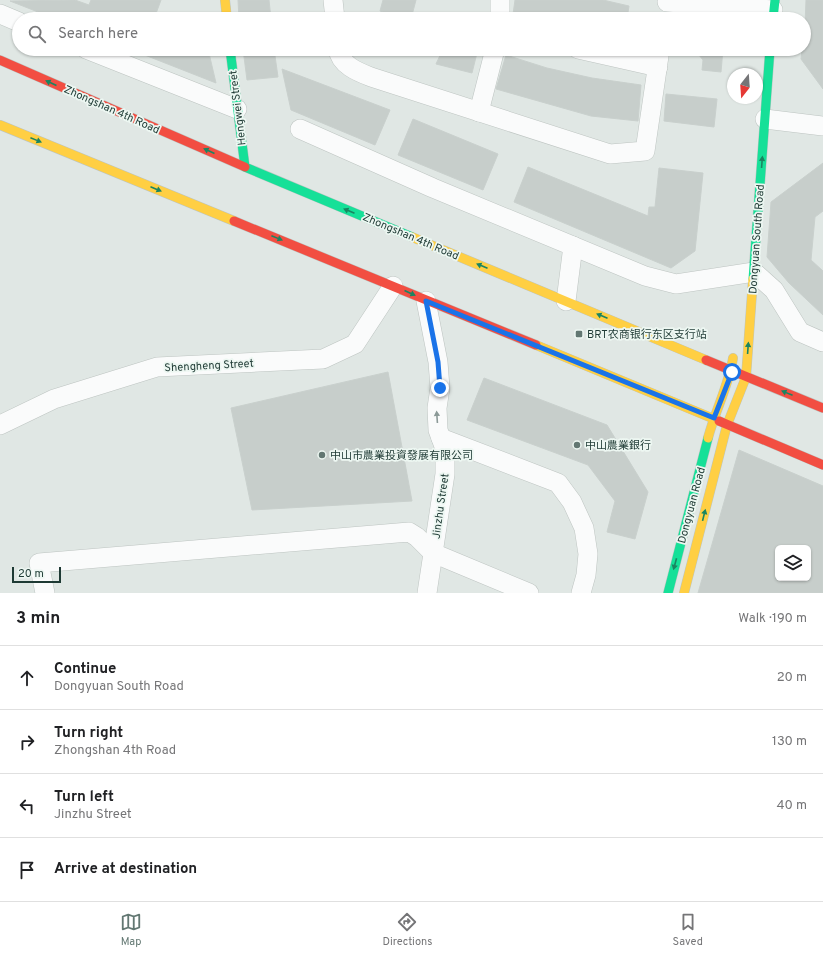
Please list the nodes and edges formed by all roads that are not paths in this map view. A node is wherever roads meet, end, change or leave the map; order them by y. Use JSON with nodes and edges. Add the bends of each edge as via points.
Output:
{"nodes":[{"id":1,"x":225,"y":0,"type":"edge"},
{"id":2,"x":333,"y":0,"type":"edge"},
{"id":3,"x":500,"y":0,"type":"edge"},
{"id":4,"x":666,"y":7,"type":"edge"},
{"id":5,"x":769,"y":9,"type":"edge"},
{"id":6,"x":226,"y":12,"type":"edge"},
{"id":7,"x":334,"y":12,"type":"edge"},
{"id":8,"x":500,"y":12,"type":"edge"},
{"id":9,"x":0,"y":14,"type":"edge"},
{"id":10,"x":12,"y":19,"type":"edge"},
{"id":11,"x":104,"y":56,"type":"edge"},
{"id":12,"x":231,"y":56,"type":"edge"},
{"id":13,"x":341,"y":56,"type":"edge"},
{"id":14,"x":493,"y":56,"type":"edge"},
{"id":15,"x":641,"y":56,"type":"edge"},
{"id":16,"x":770,"y":56,"type":"edge"},
{"id":17,"x":659,"y":58,"type":"edge"},
{"id":18,"x":0,"y":60,"type":"edge"},
{"id":19,"x":237,"y":109,"type":"junction"},
{"id":20,"x":479,"y":112,"type":"junction"},
{"id":21,"x":765,"y":119,"type":"junction"},
{"id":22,"x":0,"y":125,"type":"edge"},
{"id":23,"x":823,"y":126,"type":"edge"},
{"id":24,"x":300,"y":129,"type":"dead end"},
{"id":25,"x":245,"y":167,"type":"junction"},
{"id":26,"x":573,"y":246,"type":"junction"},
{"id":27,"x":744,"y":273,"type":"junction"},
{"id":28,"x":393,"y":286,"type":"junction"},
{"id":29,"x":426,"y":301,"type":"junction"},
{"id":30,"x":566,"y":301,"type":"junction"},
{"id":31,"x":823,"y":342,"type":"edge"},
{"id":32,"x":734,"y":349,"type":"dead end"},
{"id":33,"x":732,"y":372,"type":"junction"},
{"id":34,"x":746,"y":377,"type":"junction"},
{"id":35,"x":823,"y":408,"type":"edge"},
{"id":36,"x":714,"y":418,"type":"junction"},
{"id":37,"x":0,"y":425,"type":"edge"},
{"id":38,"x":727,"y":425,"type":"junction"},
{"id":39,"x":441,"y":438,"type":"junction"},
{"id":40,"x":823,"y":465,"type":"edge"},
{"id":41,"x":433,"y":553,"type":"junction"},
{"id":42,"x":508,"y":590,"type":"edge"},
{"id":43,"x":45,"y":593,"type":"edge"},
{"id":44,"x":427,"y":593,"type":"edge"},
{"id":45,"x":529,"y":593,"type":"edge"},
{"id":46,"x":581,"y":593,"type":"edge"},
{"id":47,"x":668,"y":593,"type":"edge"},
{"id":48,"x":684,"y":593,"type":"edge"}],
"edges":[{"from":1,"to":6,"type":"main road"},
{"from":2,"to":7,"type":"street"},
{"from":3,"to":8,"type":"street"},
{"from":4,"to":5,"type":"street"},
{"from":9,"to":10,"type":"street"},
{"from":11,"to":19,"type":"street"},
{"from":12,"to":19,"type":"main road","name":"Hengwei Street"},
{"from":13,"to":20,"type":"street","via":[[351,68],[371,77]]},
{"from":14,"to":20,"type":"street"},
{"from":15,"to":17,"type":"street"},
{"from":16,"to":21,"type":"main road","name":"Dongyuan South Road"},
{"from":17,"to":20,"type":"street","via":[[645,151],[610,154]]},
{"from":25,"to":18,"type":"main road","name":"Zhongshan 4th Road","one_way":true},
{"from":19,"to":25,"type":"main road","name":"Hengwei Street"},
{"from":21,"to":23,"type":"street"},
{"from":27,"to":21,"type":"main road","name":"Dongyuan South Road","one_way":true},
{"from":22,"to":28,"type":"main road","one_way":true},
{"from":24,"to":26,"type":"street"},
{"from":30,"to":25,"type":"main road","name":"Zhongshan 4th Road","one_way":true},
{"from":26,"to":27,"type":"street","via":[[644,276],[676,284]]},
{"from":26,"to":30,"type":"street"},
{"from":27,"to":31,"type":"street","via":[[774,290],[800,332]]},
{"from":34,"to":27,"type":"main road","name":"Dongyuan South Road","one_way":true},
{"from":28,"to":29,"type":"main road","one_way":true},
{"from":28,"to":37,"type":"street","name":"Shengheng Street","via":[[355,344],[323,359],[157,367],[54,399]]},
{"from":29,"to":36,"type":"main road"},
{"from":39,"to":29,"type":"street","name":"Jinzhu Street","one_way":true,"via":[[437,408],[440,388],[438,362]]},
{"from":33,"to":30,"type":"main road","name":"Zhongshan 4th Road","one_way":true},
{"from":32,"to":33,"type":"main road"},
{"from":33,"to":34,"type":"main road","name":"Zhongshan 4th Road"},
{"from":33,"to":36,"type":"main road"},
{"from":35,"to":34,"type":"main road","name":"Zhongshan 4th Road","one_way":true},
{"from":34,"to":38,"type":"main road","name":"Dongyuan South Road"},
{"from":36,"to":38,"type":"main road"},
{"from":36,"to":47,"type":"main road","name":"Dongyuan Road","one_way":true},
{"from":38,"to":40,"type":"main road"},
{"from":48,"to":38,"type":"main road","name":"Dongyuan Road","one_way":true},
{"from":39,"to":41,"type":"street","name":"Jinzhu Street","via":[[445,449],[445,474]]},
{"from":39,"to":46,"type":"street","via":[[558,483],[572,502],[584,528],[588,554]]},
{"from":41,"to":42,"type":"street"},
{"from":41,"to":43,"type":"street","via":[[408,532],[40,563]]},
{"from":41,"to":44,"type":"street","name":"Jinzhu Street"},
{"from":42,"to":45,"type":"street"}]}
